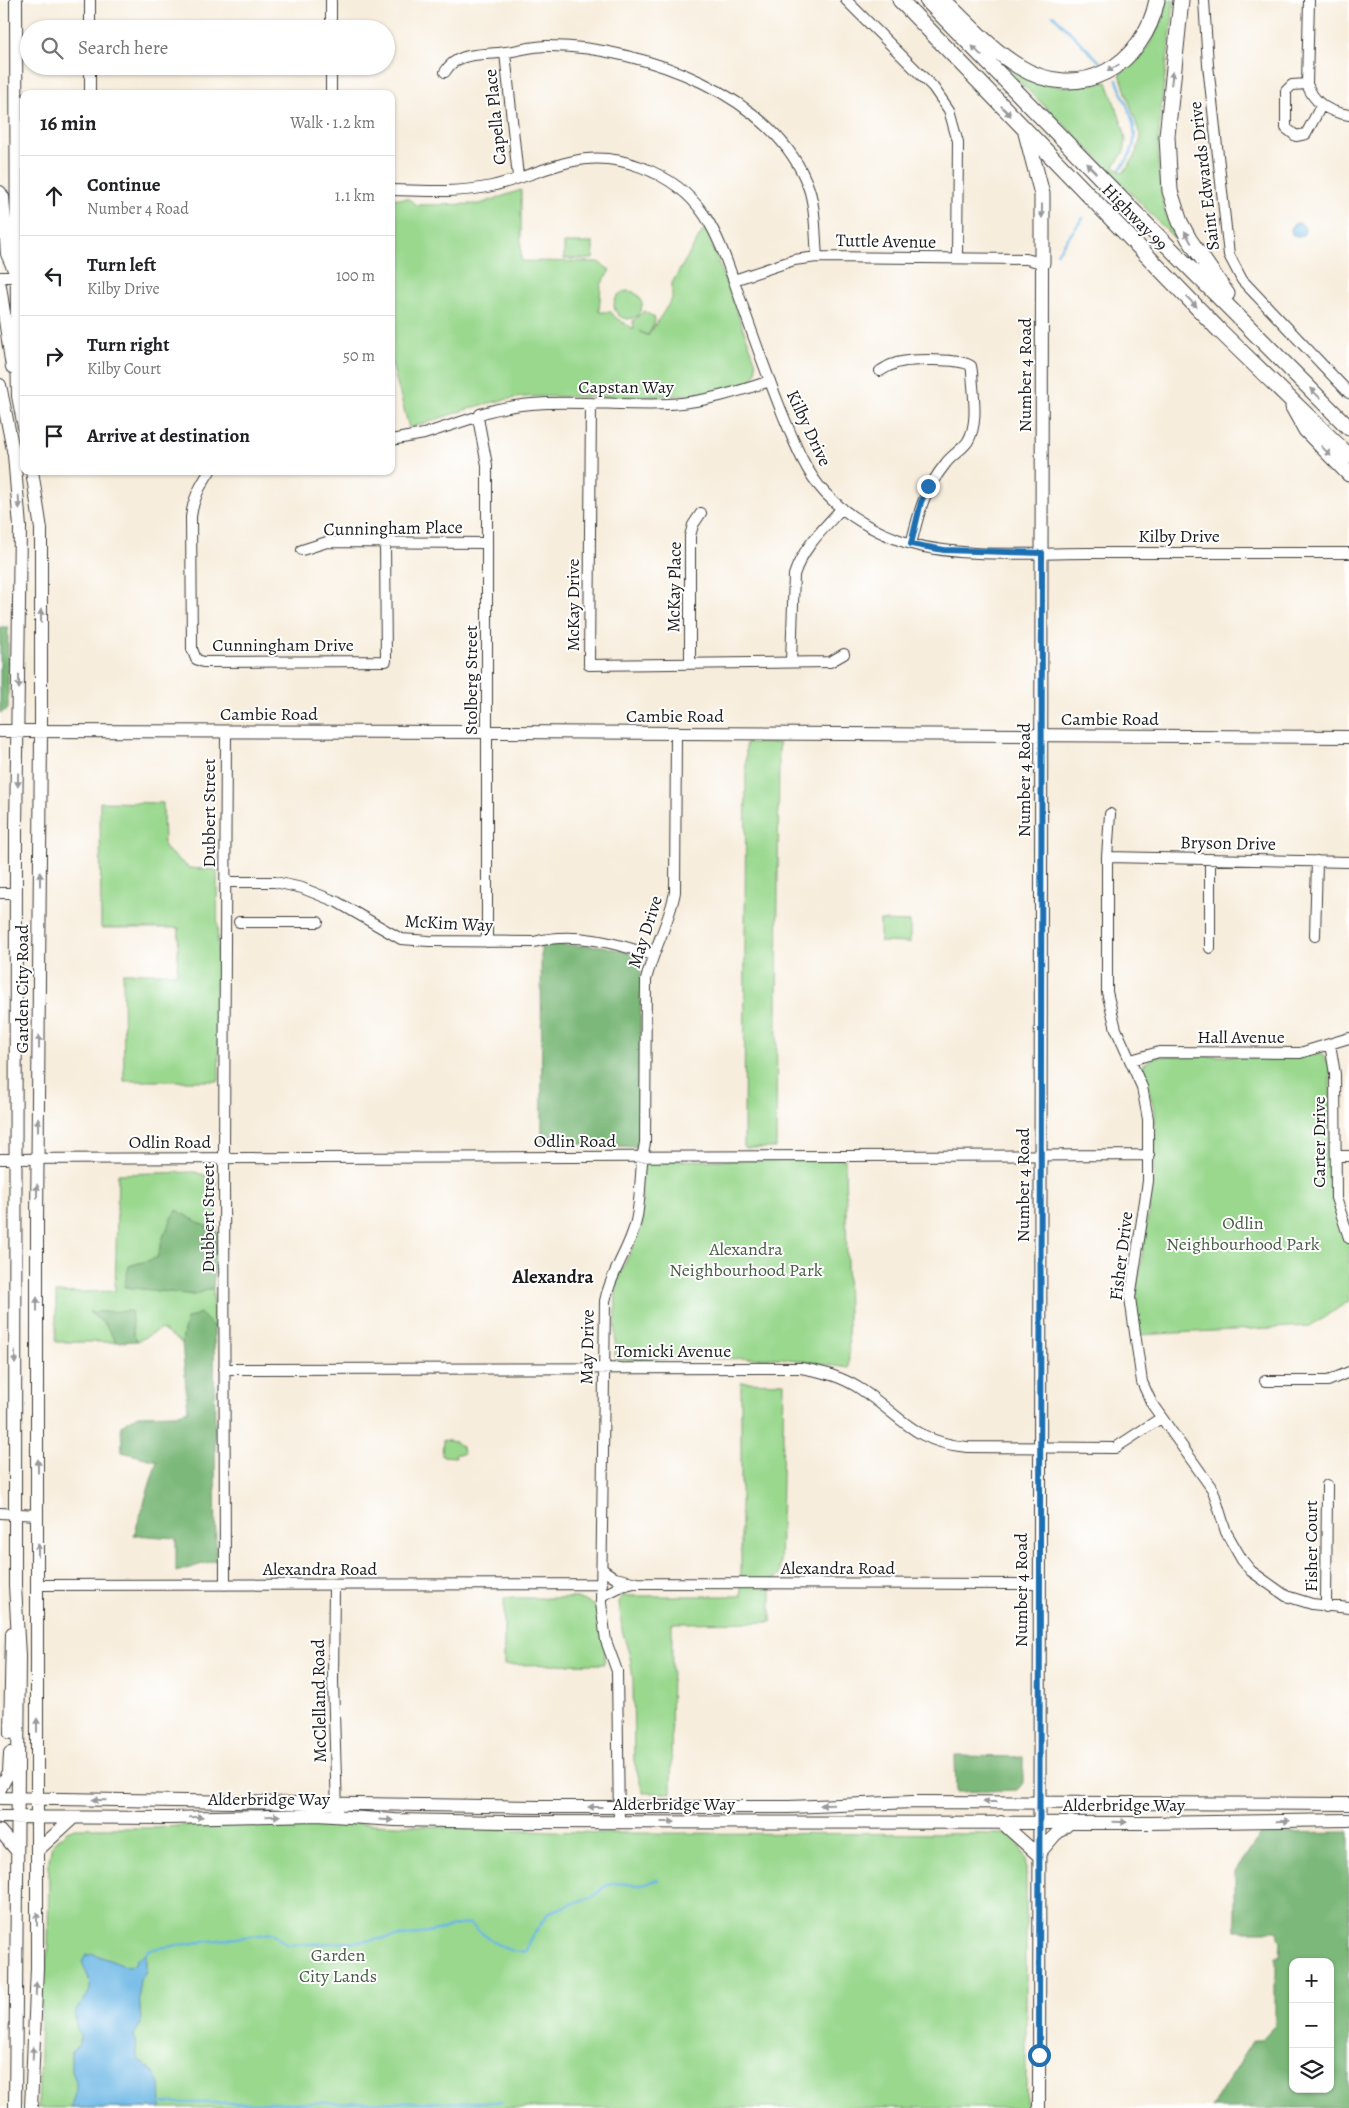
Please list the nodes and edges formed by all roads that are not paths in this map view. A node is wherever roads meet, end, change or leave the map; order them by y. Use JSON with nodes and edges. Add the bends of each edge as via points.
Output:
{"nodes":[{"id":1,"x":16,"y":0,"type":"edge"},
{"id":2,"x":90,"y":0,"type":"edge"},
{"id":3,"x":331,"y":0,"type":"edge"},
{"id":4,"x":846,"y":0,"type":"edge"},
{"id":5,"x":900,"y":0,"type":"edge"},
{"id":6,"x":927,"y":0,"type":"edge"},
{"id":7,"x":943,"y":0,"type":"edge"},
{"id":8,"x":1157,"y":0,"type":"edge"},
{"id":9,"x":1181,"y":0,"type":"edge"},
{"id":10,"x":1204,"y":0,"type":"edge"},
{"id":11,"x":1308,"y":0,"type":"edge"},
{"id":12,"x":90,"y":20,"type":"edge"},
{"id":13,"x":331,"y":20,"type":"edge"},
{"id":14,"x":505,"y":53,"type":"junction"},
{"id":15,"x":445,"y":72,"type":"dead end"},
{"id":16,"x":90,"y":75,"type":"edge"},
{"id":17,"x":331,"y":75,"type":"edge"},
{"id":18,"x":1307,"y":84,"type":"junction"},
{"id":19,"x":90,"y":90,"type":"edge"},
{"id":20,"x":331,"y":90,"type":"edge"},
{"id":21,"x":1321,"y":106,"type":"junction"},
{"id":22,"x":1349,"y":115,"type":"edge"},
{"id":23,"x":1024,"y":130,"type":"junction"},
{"id":24,"x":518,"y":177,"type":"junction"},
{"id":25,"x":395,"y":190,"type":"edge"},
{"id":26,"x":0,"y":192,"type":"edge"},
{"id":27,"x":817,"y":257,"type":"junction"},
{"id":28,"x":957,"y":258,"type":"junction"},
{"id":29,"x":1042,"y":263,"type":"junction"},
{"id":30,"x":0,"y":277,"type":"edge"},
{"id":31,"x":20,"y":277,"type":"edge"},
{"id":32,"x":734,"y":280,"type":"junction"},
{"id":33,"x":0,"y":286,"type":"edge"},
{"id":34,"x":1256,"y":334,"type":"junction"},
{"id":35,"x":880,"y":372,"type":"dead end"},
{"id":36,"x":770,"y":381,"type":"junction"},
{"id":37,"x":0,"y":385,"type":"edge"},
{"id":38,"x":1349,"y":393,"type":"edge"},
{"id":39,"x":18,"y":396,"type":"junction"},
{"id":40,"x":1288,"y":397,"type":"junction"},
{"id":41,"x":591,"y":404,"type":"junction"},
{"id":42,"x":20,"y":406,"type":"edge"},
{"id":43,"x":477,"y":417,"type":"junction"},
{"id":44,"x":1349,"y":428,"type":"edge"},
{"id":45,"x":395,"y":439,"type":"edge"},
{"id":46,"x":1349,"y":456,"type":"edge"},
{"id":47,"x":1349,"y":474,"type":"edge"},
{"id":48,"x":33,"y":475,"type":"edge"},
{"id":49,"x":207,"y":475,"type":"edge"},
{"id":50,"x":842,"y":508,"type":"junction"},
{"id":51,"x":701,"y":513,"type":"dead end"},
{"id":52,"x":385,"y":543,"type":"junction"},
{"id":53,"x":486,"y":543,"type":"junction"},
{"id":54,"x":911,"y":544,"type":"junction"},
{"id":55,"x":302,"y":550,"type":"dead end"},
{"id":56,"x":1042,"y":553,"type":"junction"},
{"id":57,"x":1349,"y":553,"type":"edge"},
{"id":58,"x":844,"y":654,"type":"dead end"},
{"id":59,"x":791,"y":662,"type":"junction"},
{"id":60,"x":690,"y":664,"type":"junction"},
{"id":61,"x":0,"y":731,"type":"edge"},
{"id":62,"x":18,"y":732,"type":"junction"},
{"id":63,"x":41,"y":732,"type":"junction"},
{"id":64,"x":226,"y":732,"type":"junction"},
{"id":65,"x":487,"y":732,"type":"junction"},
{"id":66,"x":676,"y":734,"type":"junction"},
{"id":67,"x":1042,"y":736,"type":"junction"},
{"id":68,"x":1349,"y":737,"type":"edge"},
{"id":69,"x":1110,"y":814,"type":"dead end"},
{"id":70,"x":1107,"y":857,"type":"junction"},
{"id":71,"x":1210,"y":859,"type":"junction"},
{"id":72,"x":1317,"y":862,"type":"junction"},
{"id":73,"x":1349,"y":862,"type":"edge"},
{"id":74,"x":225,"y":882,"type":"junction"},
{"id":75,"x":0,"y":893,"type":"edge"},
{"id":76,"x":16,"y":893,"type":"junction"},
{"id":77,"x":239,"y":922,"type":"dead end"},
{"id":78,"x":318,"y":922,"type":"dead end"},
{"id":79,"x":1315,"y":936,"type":"dead end"},
{"id":80,"x":487,"y":942,"type":"junction"},
{"id":81,"x":1210,"y":948,"type":"dead end"},
{"id":82,"x":652,"y":955,"type":"junction"},
{"id":83,"x":1349,"y":1038,"type":"edge"},
{"id":84,"x":1330,"y":1044,"type":"junction"},
{"id":85,"x":1131,"y":1060,"type":"junction"},
{"id":86,"x":1149,"y":1155,"type":"junction"},
{"id":87,"x":1040,"y":1156,"type":"junction"},
{"id":88,"x":1336,"y":1156,"type":"junction"},
{"id":89,"x":1349,"y":1156,"type":"edge"},
{"id":90,"x":642,"y":1157,"type":"junction"},
{"id":91,"x":224,"y":1158,"type":"junction"},
{"id":92,"x":0,"y":1159,"type":"edge"},
{"id":93,"x":15,"y":1159,"type":"junction"},
{"id":94,"x":38,"y":1159,"type":"junction"},
{"id":95,"x":1349,"y":1238,"type":"edge"},
{"id":96,"x":602,"y":1367,"type":"junction"},
{"id":97,"x":224,"y":1369,"type":"junction"},
{"id":98,"x":1349,"y":1372,"type":"edge"},
{"id":99,"x":1265,"y":1382,"type":"dead end"},
{"id":100,"x":1161,"y":1418,"type":"junction"},
{"id":101,"x":1039,"y":1448,"type":"junction"},
{"id":102,"x":1327,"y":1484,"type":"dead end"},
{"id":103,"x":0,"y":1513,"type":"edge"},
{"id":104,"x":15,"y":1514,"type":"junction"},
{"id":105,"x":38,"y":1515,"type":"junction"},
{"id":106,"x":602,"y":1569,"type":"junction"},
{"id":107,"x":637,"y":1583,"type":"junction"},
{"id":108,"x":602,"y":1584,"type":"junction"},
{"id":109,"x":1039,"y":1584,"type":"junction"},
{"id":110,"x":38,"y":1585,"type":"junction"},
{"id":111,"x":225,"y":1585,"type":"junction"},
{"id":112,"x":334,"y":1585,"type":"junction"},
{"id":113,"x":602,"y":1596,"type":"junction"},
{"id":114,"x":16,"y":1606,"type":"junction"},
{"id":115,"x":1326,"y":1607,"type":"junction"},
{"id":116,"x":1349,"y":1608,"type":"edge"},
{"id":117,"x":0,"y":1789,"type":"edge"},
{"id":118,"x":0,"y":1798,"type":"edge"},
{"id":119,"x":17,"y":1799,"type":"junction"},
{"id":120,"x":37,"y":1799,"type":"junction"},
{"id":121,"x":1038,"y":1802,"type":"junction"},
{"id":122,"x":1349,"y":1804,"type":"edge"},
{"id":123,"x":619,"y":1807,"type":"junction"},
{"id":124,"x":337,"y":1810,"type":"junction"},
{"id":125,"x":0,"y":1816,"type":"edge"},
{"id":126,"x":17,"y":1817,"type":"junction"},
{"id":127,"x":37,"y":1817,"type":"junction"},
{"id":128,"x":73,"y":1818,"type":"junction"},
{"id":129,"x":1349,"y":1820,"type":"edge"},
{"id":130,"x":619,"y":1822,"type":"junction"},
{"id":131,"x":1001,"y":1822,"type":"junction"},
{"id":132,"x":1038,"y":1822,"type":"junction"},
{"id":133,"x":1072,"y":1822,"type":"junction"},
{"id":134,"x":0,"y":1831,"type":"edge"},
{"id":135,"x":16,"y":1850,"type":"junction"},
{"id":136,"x":37,"y":1851,"type":"junction"},
{"id":137,"x":1038,"y":1855,"type":"junction"},
{"id":138,"x":15,"y":2108,"type":"edge"},
{"id":139,"x":32,"y":2108,"type":"edge"},
{"id":140,"x":1039,"y":2108,"type":"edge"}],
"edges":[{"from":1,"to":31,"type":"main road"},
{"from":2,"to":12,"type":"street"},
{"from":3,"to":13,"type":"street"},
{"from":4,"to":28,"type":"street","via":[[933,87],[949,110],[958,142]]},
{"from":5,"to":23,"type":"highway","name":"Highway 99","one_way":true},
{"from":34,"to":6,"type":"highway","name":"Highway 99","one_way":true},
{"from":8,"to":7,"type":"highway","one_way":true,"via":[[1148,30],[1129,57],[1116,68],[1099,75],[1066,81],[1050,79],[1019,67]]},
{"from":34,"to":9,"type":"highway","one_way":true,"via":[[1188,239],[1170,191],[1167,136]]},
{"from":10,"to":38,"type":"street","name":"Saint Edwards Drive","via":[[1229,255],[1242,280]]},
{"from":11,"to":18,"type":"street"},
{"from":14,"to":15,"type":"street","via":[[471,55],[450,64]]},
{"from":14,"to":24,"type":"street","name":"Capella Place"},
{"from":14,"to":27,"type":"street","via":[[550,46],[608,52],[674,69],[728,97],[779,140],[799,168],[813,204]]},
{"from":16,"to":19,"type":"street"},
{"from":17,"to":20,"type":"street"},
{"from":18,"to":21,"type":"street"},
{"from":18,"to":21,"type":"street","via":[[1292,85],[1286,91],[1286,128],[1296,136],[1306,134]]},
{"from":21,"to":22,"type":"street"},
{"from":23,"to":29,"type":"highway","one_way":true,"via":[[1042,194]]},
{"from":23,"to":40,"type":"highway","name":"Highway 99","one_way":true},
{"from":24,"to":25,"type":"street","name":"Kilby Drive","via":[[478,188]]},
{"from":24,"to":32,"type":"street","name":"Kilby Drive","via":[[562,162],[605,158],[629,163],[661,176],[691,198],[710,221]]},
{"from":26,"to":31,"type":"main road","via":[[7,254]]},
{"from":27,"to":28,"type":"street","name":"Tuttle Avenue"},
{"from":27,"to":32,"type":"street","name":"Tuttle Avenue","via":[[794,260]]},
{"from":28,"to":29,"type":"street","name":"Tuttle Avenue","via":[[1032,259]]},
{"from":29,"to":56,"type":"main road","name":"Number 4 Road"},
{"from":30,"to":31,"type":"street"},
{"from":31,"to":39,"type":"main road"},
{"from":32,"to":36,"type":"street","name":"Kilby Drive"},
{"from":33,"to":39,"type":"main road"},
{"from":44,"to":34,"type":"highway","name":"Highway 99","one_way":true},
{"from":35,"to":54,"type":"street","via":[[894,363],[909,361],[962,361],[971,366],[972,432],[967,443],[953,454],[928,486]]},
{"from":36,"to":41,"type":"street","name":"Capstan Way","via":[[739,392],[692,402]]},
{"from":36,"to":50,"type":"street","name":"Kilby Drive","via":[[809,472]]},
{"from":37,"to":62,"type":"main road","name":"Garden City Road","one_way":true,"via":[[14,455],[20,527]]},
{"from":39,"to":42,"type":"main road"},
{"from":40,"to":46,"type":"highway","name":"Highway 99"},
{"from":40,"to":47,"type":"highway","one_way":true,"via":[[1306,430]]},
{"from":41,"to":43,"type":"street","name":"Capstan Way","via":[[524,404]]},
{"from":41,"to":60,"type":"street","name":"McKay Drive","via":[[589,665]]},
{"from":43,"to":45,"type":"street","name":"Capstan Way","via":[[424,434]]},
{"from":43,"to":53,"type":"street","name":"Stolberg Street","via":[[487,465]]},
{"from":63,"to":48,"type":"main road","name":"Garden City Road","one_way":true,"via":[[41,529]]},
{"from":49,"to":52,"type":"street","name":"Cunningham Drive","via":[[200,486],[191,517],[192,649],[196,659],[203,662],[386,661]]},
{"from":50,"to":54,"type":"street","name":"Kilby Drive","via":[[876,530]]},
{"from":50,"to":59,"type":"street","via":[[797,564]]},
{"from":51,"to":60,"type":"street","name":"McKay Place","via":[[690,536]]},
{"from":52,"to":53,"type":"street","name":"Cunningham Place"},
{"from":52,"to":55,"type":"street","name":"Cunningham Place","via":[[327,542]]},
{"from":53,"to":65,"type":"street","name":"Stolberg Street"},
{"from":54,"to":56,"type":"street","name":"Kilby Drive","via":[[944,550]]},
{"from":56,"to":57,"type":"street","name":"Kilby Drive"},
{"from":56,"to":67,"type":"main road","name":"Number 4 Road"},
{"from":58,"to":59,"type":"street","name":"McKay Drive","via":[[830,662]]},
{"from":59,"to":60,"type":"street","name":"McKay Drive"},
{"from":61,"to":62,"type":"main road","name":"Cambie Road"},
{"from":62,"to":63,"type":"main road","name":"Cambie Road"},
{"from":62,"to":76,"type":"main road","name":"Garden City Road","one_way":true},
{"from":63,"to":64,"type":"main road","name":"Cambie Road"},
{"from":94,"to":63,"type":"main road","name":"Garden City Road","one_way":true},
{"from":64,"to":65,"type":"main road","name":"Cambie Road"},
{"from":64,"to":74,"type":"street","name":"Dubbert Street"},
{"from":65,"to":66,"type":"main road","name":"Cambie Road"},
{"from":65,"to":80,"type":"street","name":"Stolberg Street"},
{"from":66,"to":67,"type":"main road","name":"Cambie Road"},
{"from":66,"to":82,"type":"street","name":"May Drive","via":[[675,892],[671,915]]},
{"from":67,"to":68,"type":"main road","name":"Cambie Road"},
{"from":67,"to":87,"type":"main road","name":"Number 4 Road"},
{"from":69,"to":70,"type":"street","name":"Fisher Drive"},
{"from":70,"to":71,"type":"street","name":"Bryson Drive"},
{"from":70,"to":85,"type":"street","name":"Fisher Drive","via":[[1107,992],[1116,1029]]},
{"from":71,"to":72,"type":"street","name":"Bryson Drive"},
{"from":71,"to":81,"type":"street"},
{"from":72,"to":73,"type":"street","name":"Bryson Drive"},
{"from":72,"to":79,"type":"street"},
{"from":74,"to":80,"type":"street","name":"McKim Way","via":[[275,882],[302,888],[337,902],[401,939]]},
{"from":74,"to":91,"type":"street","name":"Dubbert Street"},
{"from":75,"to":76,"type":"street"},
{"from":76,"to":93,"type":"main road","name":"Garden City Road"},
{"from":77,"to":78,"type":"street"},
{"from":80,"to":82,"type":"street","name":"McKim Way","via":[[595,940]]},
{"from":82,"to":90,"type":"street","name":"May Drive","via":[[646,980],[646,1143]]},
{"from":83,"to":84,"type":"street","name":"Hall Avenue"},
{"from":84,"to":85,"type":"street","name":"Hall Avenue","via":[[1300,1053],[1159,1052]]},
{"from":84,"to":88,"type":"street","name":"Carter Drive","via":[[1335,1074]]},
{"from":85,"to":86,"type":"street","name":"Fisher Drive","via":[[1148,1108]]},
{"from":86,"to":87,"type":"street","name":"Odlin Road"},
{"from":86,"to":100,"type":"street","name":"Fisher Drive","via":[[1130,1308],[1142,1382]]},
{"from":87,"to":90,"type":"street","name":"Odlin Road"},
{"from":87,"to":101,"type":"main road","name":"Number 4 Road"},
{"from":88,"to":89,"type":"street"},
{"from":88,"to":95,"type":"street","name":"Carter Drive","via":[[1336,1198]]},
{"from":90,"to":91,"type":"street","name":"Odlin Road"},
{"from":90,"to":96,"type":"street","name":"May Drive","via":[[636,1222],[609,1282],[605,1301]]},
{"from":91,"to":94,"type":"street","name":"Odlin Road"},
{"from":91,"to":97,"type":"street","name":"Dubbert Street"},
{"from":92,"to":93,"type":"street","name":"Odlin Road"},
{"from":93,"to":94,"type":"street","name":"Odlin Road"},
{"from":93,"to":104,"type":"main road","name":"Garden City Road","one_way":true},
{"from":105,"to":94,"type":"main road","name":"Garden City Road","one_way":true},
{"from":96,"to":97,"type":"street","name":"Tomicki Avenue"},
{"from":96,"to":101,"type":"street","name":"Tomicki Avenue","via":[[802,1368],[826,1372],[863,1390],[902,1423],[934,1441],[967,1447]]},
{"from":96,"to":106,"type":"street","name":"May Drive"},
{"from":97,"to":111,"type":"street","name":"Dubbert Street"},
{"from":98,"to":99,"type":"street","via":[[1328,1381]]},
{"from":100,"to":101,"type":"street","name":"Tomicki Avenue","via":[[1115,1448]]},
{"from":100,"to":115,"type":"street","name":"Fisher Drive","via":[[1209,1483],[1226,1532],[1242,1560],[1286,1596]]},
{"from":101,"to":109,"type":"main road","name":"Number 4 Road"},
{"from":102,"to":115,"type":"street","name":"Fisher Court"},
{"from":103,"to":104,"type":"street"},
{"from":104,"to":105,"type":"street"},
{"from":104,"to":114,"type":"main road","name":"Garden City Road"},
{"from":110,"to":105,"type":"main road","name":"Garden City Road","one_way":true},
{"from":106,"to":107,"type":"street","name":"Alexandra Road","via":[[616,1578]]},
{"from":106,"to":108,"type":"street","name":"May Drive"},
{"from":107,"to":109,"type":"street","name":"Alexandra Road"},
{"from":107,"to":113,"type":"street","name":"Alexandra Road"},
{"from":108,"to":112,"type":"street","name":"Alexandra Road"},
{"from":108,"to":113,"type":"street","name":"May Drive"},
{"from":109,"to":121,"type":"main road","name":"Number 4 Road"},
{"from":110,"to":111,"type":"street","name":"Alexandra Road"},
{"from":120,"to":110,"type":"main road","name":"Garden City Road","one_way":true},
{"from":111,"to":112,"type":"street","name":"Alexandra Road"},
{"from":112,"to":124,"type":"street","name":"McClelland Road"},
{"from":113,"to":123,"type":"street","name":"May Drive","via":[[606,1640],[617,1671]]},
{"from":114,"to":117,"type":"main road","via":[[10,1652],[10,1763]]},
{"from":114,"to":119,"type":"main road","name":"Garden City Road","via":[[19,1656]]},
{"from":115,"to":116,"type":"street","name":"Fisher Drive"},
{"from":118,"to":119,"type":"main road","name":"Alderbridge Way"},
{"from":119,"to":120,"type":"main road","name":"Alderbridge Way"},
{"from":119,"to":126,"type":"main road","name":"Garden City Road"},
{"from":124,"to":120,"type":"main road","name":"Alderbridge Way","one_way":true},
{"from":120,"to":127,"type":"main road","name":"Garden City Road"},
{"from":121,"to":122,"type":"main road","name":"Alderbridge Way"},
{"from":121,"to":123,"type":"main road","name":"Alderbridge Way","one_way":true},
{"from":121,"to":132,"type":"main road","name":"Number 4 Road"},
{"from":123,"to":124,"type":"main road","name":"Alderbridge Way","one_way":true},
{"from":123,"to":130,"type":"street","name":"May Drive"},
{"from":128,"to":124,"type":"main road","name":"Alderbridge Way","one_way":true},
{"from":124,"to":130,"type":"main road","name":"Alderbridge Way","one_way":true,"via":[[448,1822]]},
{"from":125,"to":126,"type":"main road","name":"Alderbridge Way"},
{"from":126,"to":127,"type":"main road","name":"Alderbridge Way"},
{"from":126,"to":135,"type":"main road","name":"Garden City Road"},
{"from":127,"to":128,"type":"main road","name":"Alderbridge Way"},
{"from":127,"to":136,"type":"main road","name":"Garden City Road"},
{"from":128,"to":136,"type":"main road"},
{"from":133,"to":129,"type":"main road","name":"Alderbridge Way","one_way":true},
{"from":130,"to":131,"type":"main road","name":"Alderbridge Way","one_way":true},
{"from":131,"to":132,"type":"main road","name":"Alderbridge Way"},
{"from":131,"to":137,"type":"main road"},
{"from":132,"to":133,"type":"main road","name":"Alderbridge Way"},
{"from":132,"to":137,"type":"main road","name":"Number 4 Road"},
{"from":133,"to":137,"type":"main road","via":[[1055,1835]]},
{"from":134,"to":135,"type":"main road"},
{"from":135,"to":138,"type":"main road","name":"Garden City Road"},
{"from":139,"to":136,"type":"main road","name":"Garden City Road","one_way":true},
{"from":137,"to":140,"type":"main road","name":"Number 4 Road"}]}
